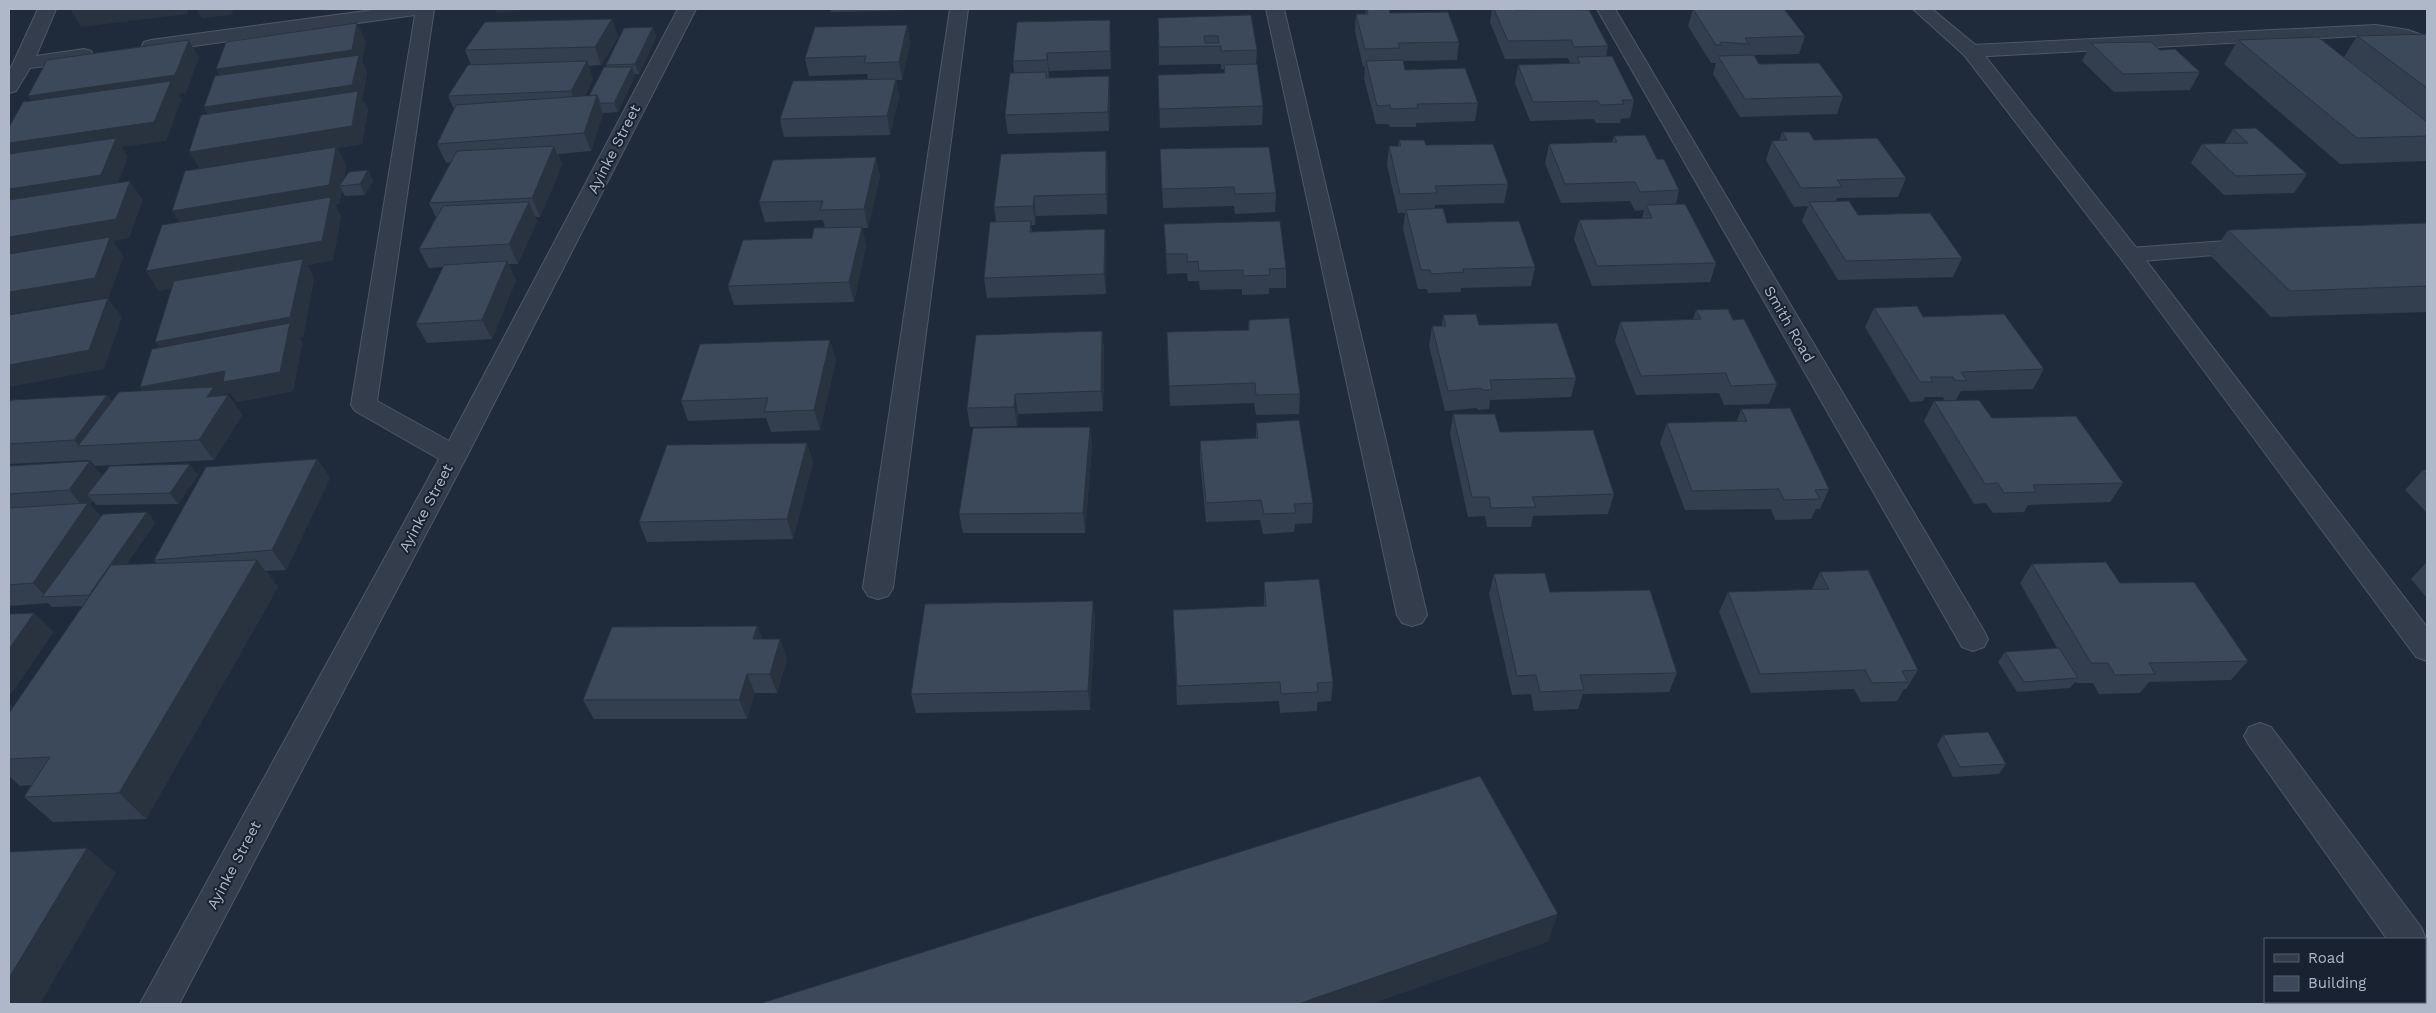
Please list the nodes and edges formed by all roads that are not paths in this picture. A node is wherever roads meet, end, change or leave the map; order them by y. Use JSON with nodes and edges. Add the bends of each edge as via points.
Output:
{"nodes":[{"id":1,"x":47,"y":9,"type":"edge"},
{"id":2,"x":417,"y":9,"type":"edge"},
{"id":3,"x":424,"y":9,"type":"edge"},
{"id":4,"x":687,"y":9,"type":"edge"},
{"id":5,"x":959,"y":9,"type":"edge"},
{"id":6,"x":1275,"y":9,"type":"edge"},
{"id":7,"x":1606,"y":9,"type":"edge"},
{"id":8,"x":1922,"y":9,"type":"edge"},
{"id":9,"x":2427,"y":44,"type":"edge"},
{"id":10,"x":132,"y":48,"type":"edge"},
{"id":11,"x":1970,"y":51,"type":"junction"},
{"id":12,"x":103,"y":52,"type":"edge"},
{"id":13,"x":24,"y":63,"type":"junction"},
{"id":14,"x":9,"y":87,"type":"edge"},
{"id":15,"x":2278,"y":244,"type":"edge"},
{"id":16,"x":2130,"y":255,"type":"junction"},
{"id":17,"x":454,"y":456,"type":"junction"},
{"id":18,"x":878,"y":588,"type":"dead end"},
{"id":19,"x":1412,"y":615,"type":"dead end"},
{"id":20,"x":1973,"y":639,"type":"dead end"},
{"id":21,"x":2427,"y":649,"type":"edge"},
{"id":22,"x":2260,"y":736,"type":"dead end"},
{"id":23,"x":2407,"y":938,"type":"edge"},
{"id":24,"x":158,"y":1004,"type":"edge"}],
"edges":[{"from":1,"to":13,"type":"street"},
{"from":2,"to":10,"type":"street"},
{"from":3,"to":17,"type":"street","via":[[364,405]]},
{"from":4,"to":17,"type":"street","name":"Ayinke Street"},
{"from":5,"to":18,"type":"street"},
{"from":6,"to":19,"type":"street"},
{"from":7,"to":20,"type":"street","name":"Smith Road"},
{"from":8,"to":11,"type":"street"},
{"from":9,"to":11,"type":"street","via":[[2408,35],[2376,30]]},
{"from":11,"to":16,"type":"street"},
{"from":12,"to":13,"type":"street"},
{"from":13,"to":14,"type":"street"},
{"from":15,"to":16,"type":"street"},
{"from":16,"to":21,"type":"street"},
{"from":17,"to":24,"type":"street","name":"Ayinke Street"},
{"from":22,"to":23,"type":"street"}]}
